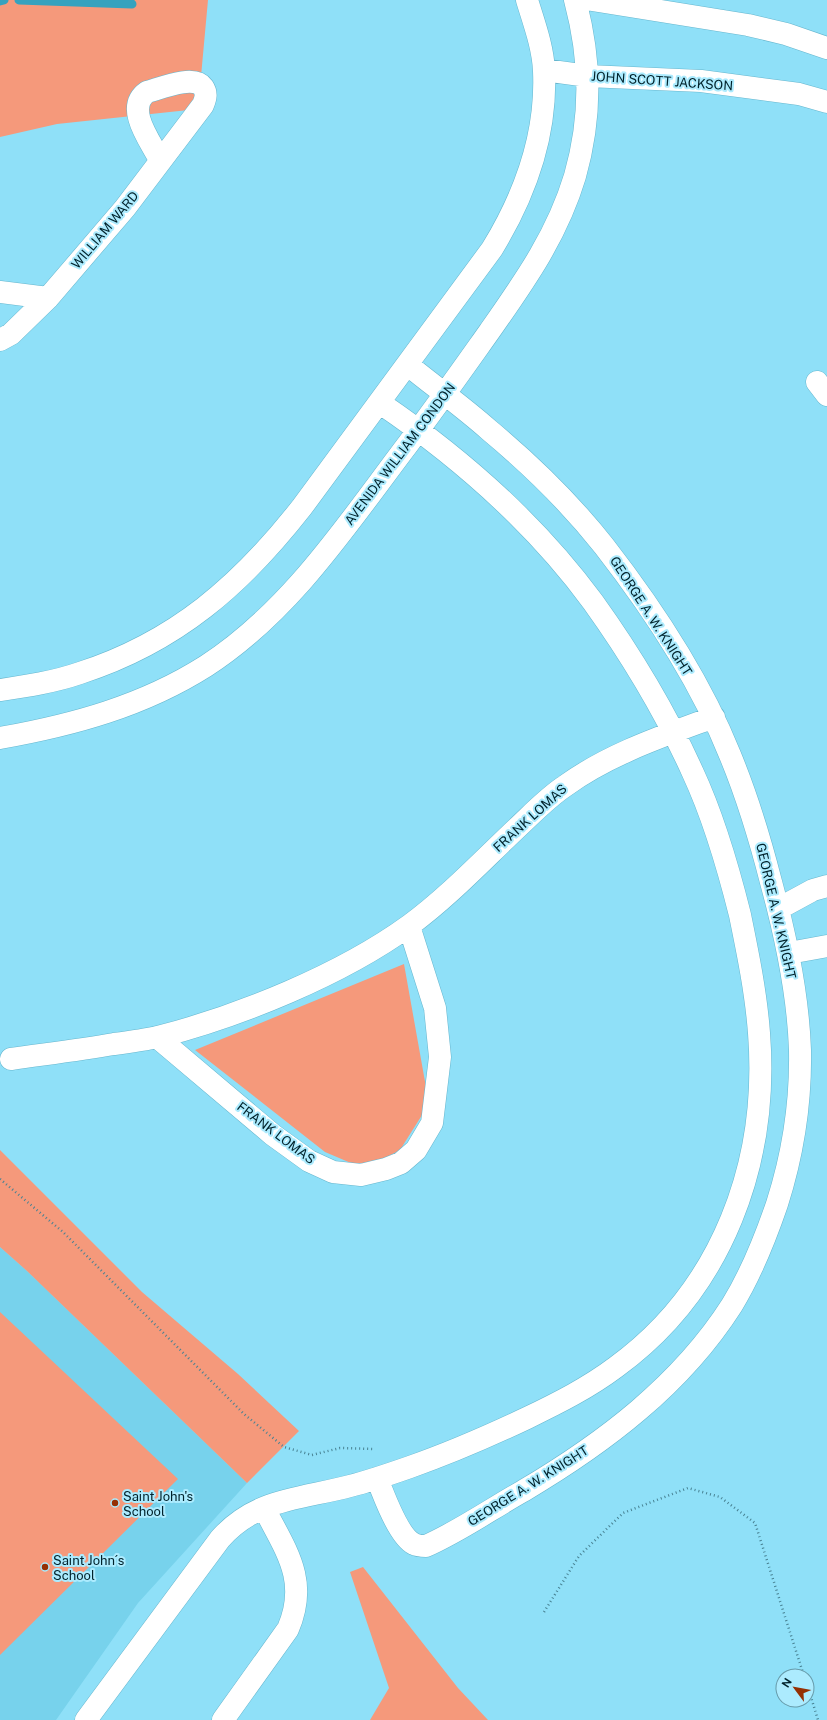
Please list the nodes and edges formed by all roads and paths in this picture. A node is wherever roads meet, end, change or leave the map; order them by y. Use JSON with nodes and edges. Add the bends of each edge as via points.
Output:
{"nodes":[{"id":1,"x":527,"y":0,"type":"edge"},
{"id":2,"x":575,"y":0,"type":"edge"},
{"id":3,"x":592,"y":0,"type":"edge"},
{"id":4,"x":827,"y":48,"type":"edge"},
{"id":5,"x":544,"y":70,"type":"junction"},
{"id":6,"x":588,"y":76,"type":"junction"},
{"id":7,"x":827,"y":102,"type":"edge"},
{"id":8,"x":160,"y":160,"type":"dead end"},
{"id":9,"x":0,"y":292,"type":"edge"},
{"id":10,"x":48,"y":298,"type":"junction"},
{"id":11,"x":0,"y":340,"type":"edge"},
{"id":12,"x":408,"y":365,"type":"junction"},
{"id":13,"x":445,"y":395,"type":"junction"},
{"id":14,"x":380,"y":402,"type":"junction"},
{"id":15,"x":419,"y":430,"type":"junction"},
{"id":16,"x":0,"y":690,"type":"edge"},
{"id":17,"x":714,"y":717,"type":"junction"},
{"id":18,"x":673,"y":732,"type":"junction"},
{"id":19,"x":0,"y":738,"type":"edge"},
{"id":20,"x":827,"y":886,"type":"edge"},
{"id":21,"x":778,"y":909,"type":"junction"},
{"id":22,"x":408,"y":926,"type":"junction"},
{"id":23,"x":827,"y":946,"type":"edge"},
{"id":24,"x":789,"y":952,"type":"junction"},
{"id":25,"x":157,"y":1037,"type":"junction"},
{"id":26,"x":11,"y":1059,"type":"dead end"},
{"id":27,"x":0,"y":1179,"type":"edge"},
{"id":28,"x":379,"y":1450,"type":"dead end"},
{"id":29,"x":377,"y":1478,"type":"junction"},
{"id":30,"x":264,"y":1508,"type":"junction"},
{"id":31,"x":544,"y":1612,"type":"dead end"},
{"id":32,"x":801,"y":1668,"type":"edge"},
{"id":33,"x":814,"y":1708,"type":"edge"},
{"id":34,"x":86,"y":1720,"type":"edge"},
{"id":35,"x":223,"y":1720,"type":"edge"},
{"id":36,"x":818,"y":1720,"type":"edge"}],
"edges":[{"from":1,"to":5,"type":"street","via":[[538,34]]},
{"from":2,"to":6,"type":"street","name":"AVENIDA WILLIAM CONDON","via":[[583,33]]},
{"from":3,"to":4,"type":"street","via":[[748,25]]},
{"from":5,"to":6,"type":"street","name":"JOHN SCOTT JACKSON"},
{"from":5,"to":12,"type":"street","via":[[540,131],[523,192],[492,249]]},
{"from":6,"to":7,"type":"street","name":"JOHN SCOTT JACKSON","via":[[701,81],[799,94]]},
{"from":6,"to":13,"type":"street","name":"AVENIDA WILLIAM CONDON","via":[[583,143],[563,211],[528,277]]},
{"from":8,"to":10,"type":"street","name":"WILLIAM WARD","via":[[125,208]]},
{"from":9,"to":10,"type":"street"},
{"from":10,"to":11,"type":"street","name":"WILLIAM WARD","via":[[11,334]]},
{"from":12,"to":13,"type":"street","name":"GEORGE A. W. KNIGHT"},
{"from":12,"to":14,"type":"street"},
{"from":13,"to":15,"type":"street","name":"AVENIDA WILLIAM CONDON"},
{"from":13,"to":17,"type":"street","name":"GEORGE A. W. KNIGHT","via":[[488,428],[530,466],[601,542],[660,625]]},
{"from":14,"to":15,"type":"street"},
{"from":14,"to":16,"type":"street","via":[[274,542],[214,601],[146,646],[113,661],[45,683]]},
{"from":15,"to":18,"type":"street","via":[[495,492],[562,564],[620,642]]},
{"from":15,"to":19,"type":"street","name":"AVENIDA WILLIAM CONDON","via":[[314,566],[263,621],[235,645],[206,666],[142,700],[73,723]]},
{"from":17,"to":18,"type":"street","name":"FRANK LOMAS"},
{"from":17,"to":21,"type":"street","name":"GEORGE A. W. KNIGHT","via":[[743,788]]},
{"from":18,"to":22,"type":"street","name":"FRANK LOMAS","via":[[590,768],[564,787],[542,804],[444,898]]},
{"from":18,"to":29,"type":"street","via":[[694,775],[726,863],[747,949],[756,1006],[760,1064],[758,1108],[747,1174],[727,1231],[689,1297],[666,1325],[640,1350],[611,1371],[573,1395],[491,1435],[442,1456]]},
{"from":20,"to":21,"type":"street","via":[[813,890]]},
{"from":21,"to":24,"type":"street","name":"GEORGE A. W. KNIGHT"},
{"from":22,"to":25,"type":"street","name":"FRANK LOMAS","via":[[323,976],[248,1008]]},
{"from":22,"to":25,"type":"street","name":"FRANK LOMAS","via":[[435,1008],[440,1057],[432,1123],[416,1150],[401,1163],[360,1175],[333,1172],[309,1161]]},
{"from":23,"to":24,"type":"street"},
{"from":24,"to":29,"type":"street","name":"GEORGE A. W. KNIGHT","via":[[800,1049],[797,1111],[788,1165],[768,1231],[749,1274],[734,1302],[708,1339],[662,1389],[626,1422],[587,1451],[426,1546],[418,1546],[408,1540],[394,1518]]},
{"from":25,"to":26,"type":"street","name":"FRANK LOMAS"},
{"from":27,"to":28,"type":"path","via":[[63,1232],[244,1414],[284,1447],[312,1454],[340,1448]]},
{"from":29,"to":30,"type":"street","via":[[305,1495]]},
{"from":30,"to":34,"type":"street","via":[[238,1520],[225,1534]]},
{"from":30,"to":35,"type":"street","via":[[292,1564],[297,1600],[288,1629]]},
{"from":31,"to":32,"type":"path","via":[[578,1556],[623,1512],[688,1488],[720,1497],[755,1523]]},
{"from":33,"to":36,"type":"path"}]}
